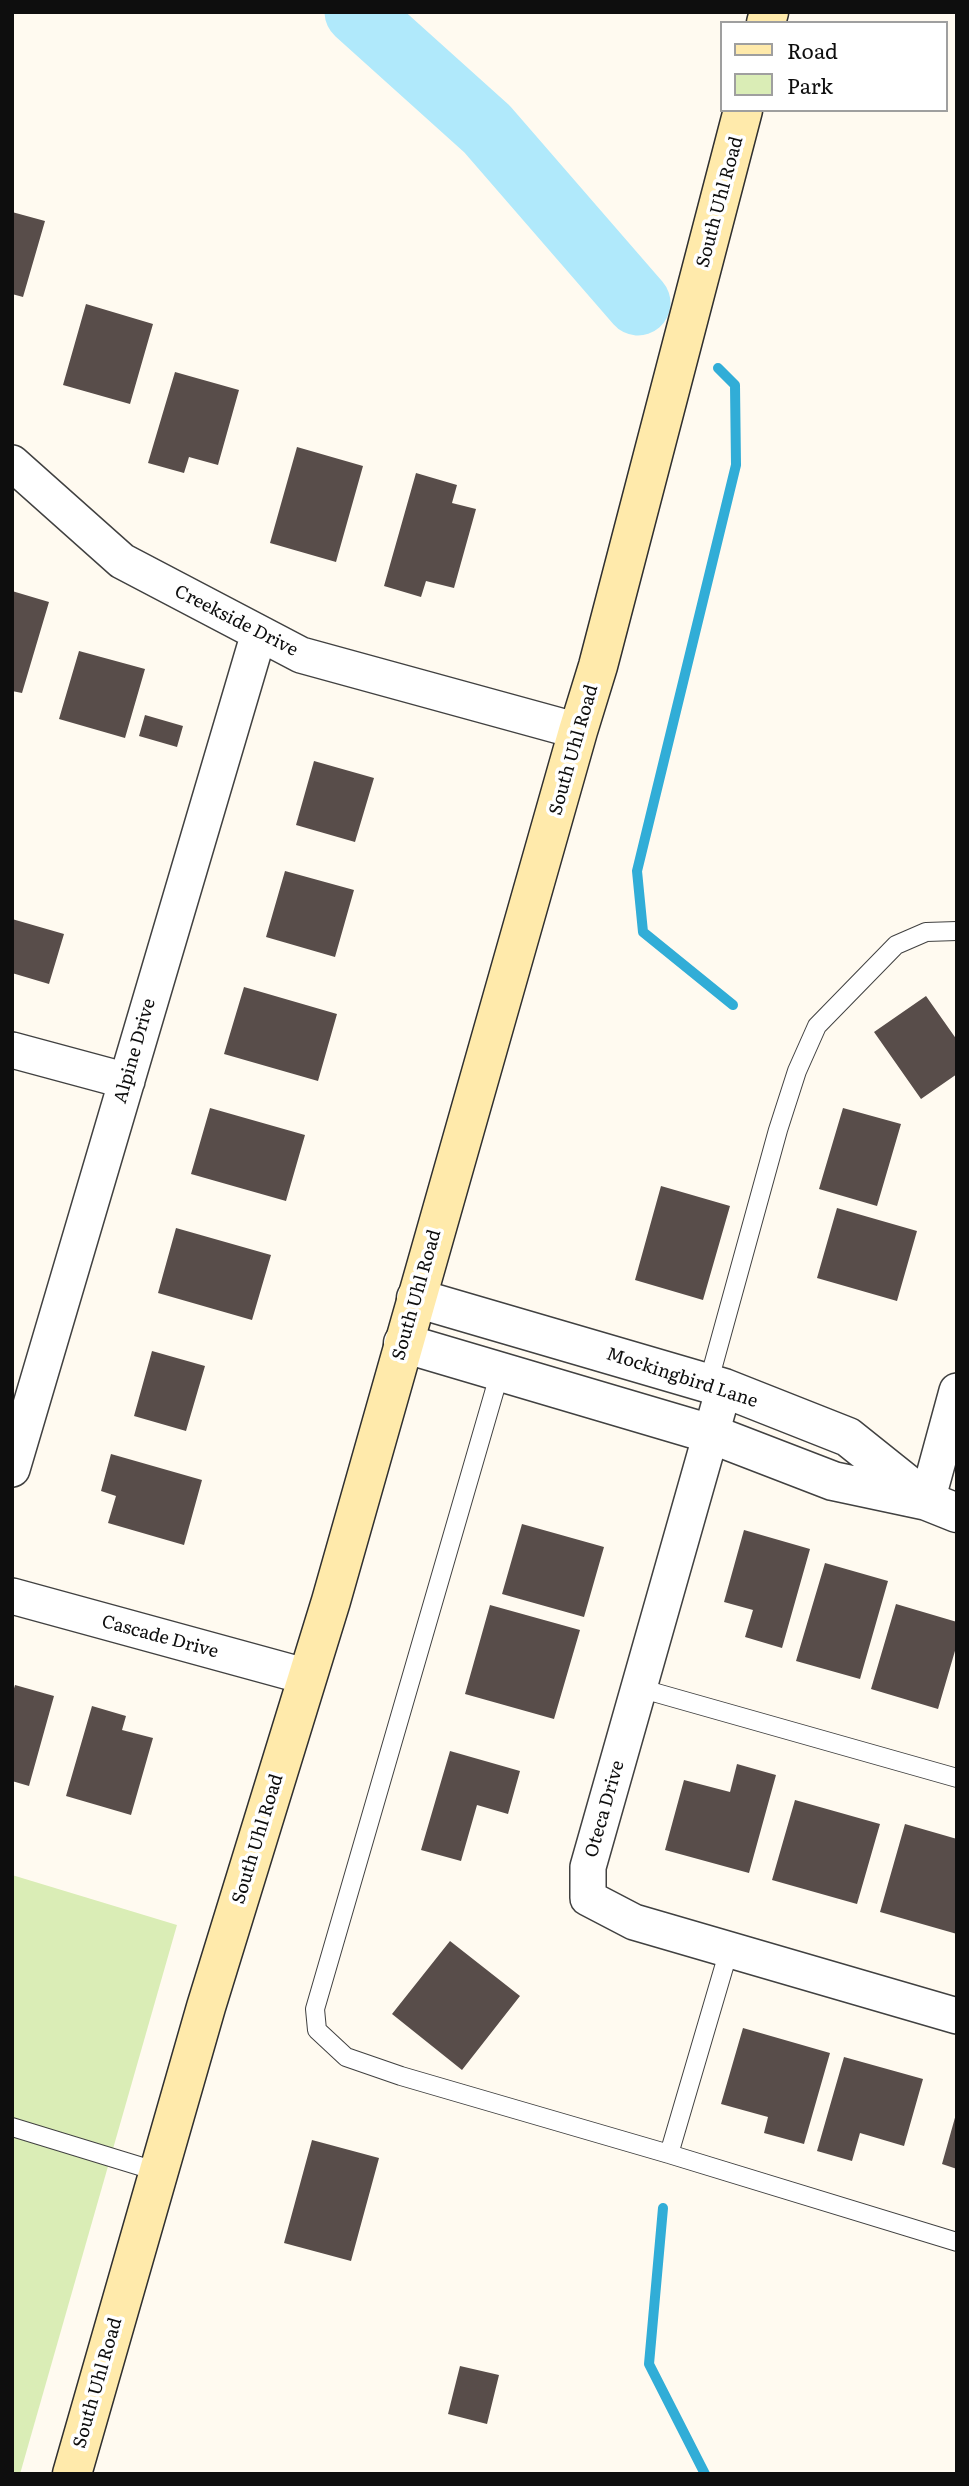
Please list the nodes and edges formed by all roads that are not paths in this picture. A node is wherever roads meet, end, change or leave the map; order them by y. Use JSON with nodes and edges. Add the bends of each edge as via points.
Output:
{"nodes":[{"id":1,"x":742,"y":112,"type":"edge"},
{"id":2,"x":12,"y":463,"type":"edge"},
{"id":3,"x":259,"y":633,"type":"junction"},
{"id":4,"x":578,"y":731,"type":"junction"},
{"id":5,"x":957,"y":931,"type":"edge"},
{"id":6,"x":12,"y":1050,"type":"edge"},
{"id":7,"x":127,"y":1081,"type":"junction"},
{"id":8,"x":416,"y":1298,"type":"junction"},
{"id":9,"x":403,"y":1343,"type":"junction"},
{"id":10,"x":500,"y":1372,"type":"junction"},
{"id":11,"x":716,"y":1386,"type":"junction"},
{"id":12,"x":957,"y":1391,"type":"edge"},
{"id":13,"x":711,"y":1434,"type":"junction"},
{"id":14,"x":12,"y":1469,"type":"edge"},
{"id":15,"x":942,"y":1507,"type":"edge"},
{"id":16,"x":12,"y":1597,"type":"edge"},
{"id":17,"x":308,"y":1677,"type":"junction"},
{"id":18,"x":639,"y":1688,"type":"junction"},
{"id":19,"x":957,"y":1778,"type":"edge"},
{"id":20,"x":729,"y":1950,"type":"junction"},
{"id":21,"x":957,"y":2016,"type":"edge"},
{"id":22,"x":12,"y":2127,"type":"edge"},
{"id":23,"x":669,"y":2154,"type":"junction"},
{"id":24,"x":159,"y":2172,"type":"junction"},
{"id":25,"x":957,"y":2242,"type":"edge"},
{"id":26,"x":72,"y":2474,"type":"edge"}],
"edges":[{"from":1,"to":4,"type":"main road","name":"South Uhl Road"},
{"from":2,"to":3,"type":"street","name":"Creekside Drive","via":[[122,561]]},
{"from":3,"to":4,"type":"street","name":"Creekside Drive","via":[[301,655]]},
{"from":3,"to":7,"type":"street","name":"Alpine Drive"},
{"from":4,"to":8,"type":"main road","name":"South Uhl Road"},
{"from":5,"to":11,"type":"lane","via":[[926,932],[896,945],[817,1026],[778,1130]]},
{"from":6,"to":7,"type":"street"},
{"from":7,"to":14,"type":"street","name":"Alpine Drive"},
{"from":8,"to":9,"type":"main road","name":"South Uhl Road"},
{"from":8,"to":11,"type":"street","name":"Mockingbird Lane"},
{"from":9,"to":10,"type":"street"},
{"from":9,"to":17,"type":"main road","name":"South Uhl Road"},
{"from":10,"to":13,"type":"street"},
{"from":10,"to":23,"type":"lane","via":[[316,2009],[317,2031],[357,2061]]},
{"from":11,"to":13,"type":"street","name":"Oteca Drive"},
{"from":11,"to":15,"type":"street","name":"Mockingbird Lane","via":[[848,1437]]},
{"from":12,"to":15,"type":"street"},
{"from":13,"to":15,"type":"street","via":[[833,1481]]},
{"from":13,"to":18,"type":"street","name":"Oteca Drive"},
{"from":16,"to":17,"type":"street","name":"Cascade Drive"},
{"from":17,"to":24,"type":"main road","name":"South Uhl Road"},
{"from":18,"to":19,"type":"lane"},
{"from":18,"to":20,"type":"street","name":"Oteca Drive","via":[[588,1867],[588,1898],[634,1922]]},
{"from":20,"to":21,"type":"street","name":"Oteca Drive"},
{"from":20,"to":23,"type":"lane"},
{"from":22,"to":24,"type":"lane"},
{"from":23,"to":25,"type":"lane"},
{"from":24,"to":26,"type":"main road","name":"South Uhl Road"}]}
